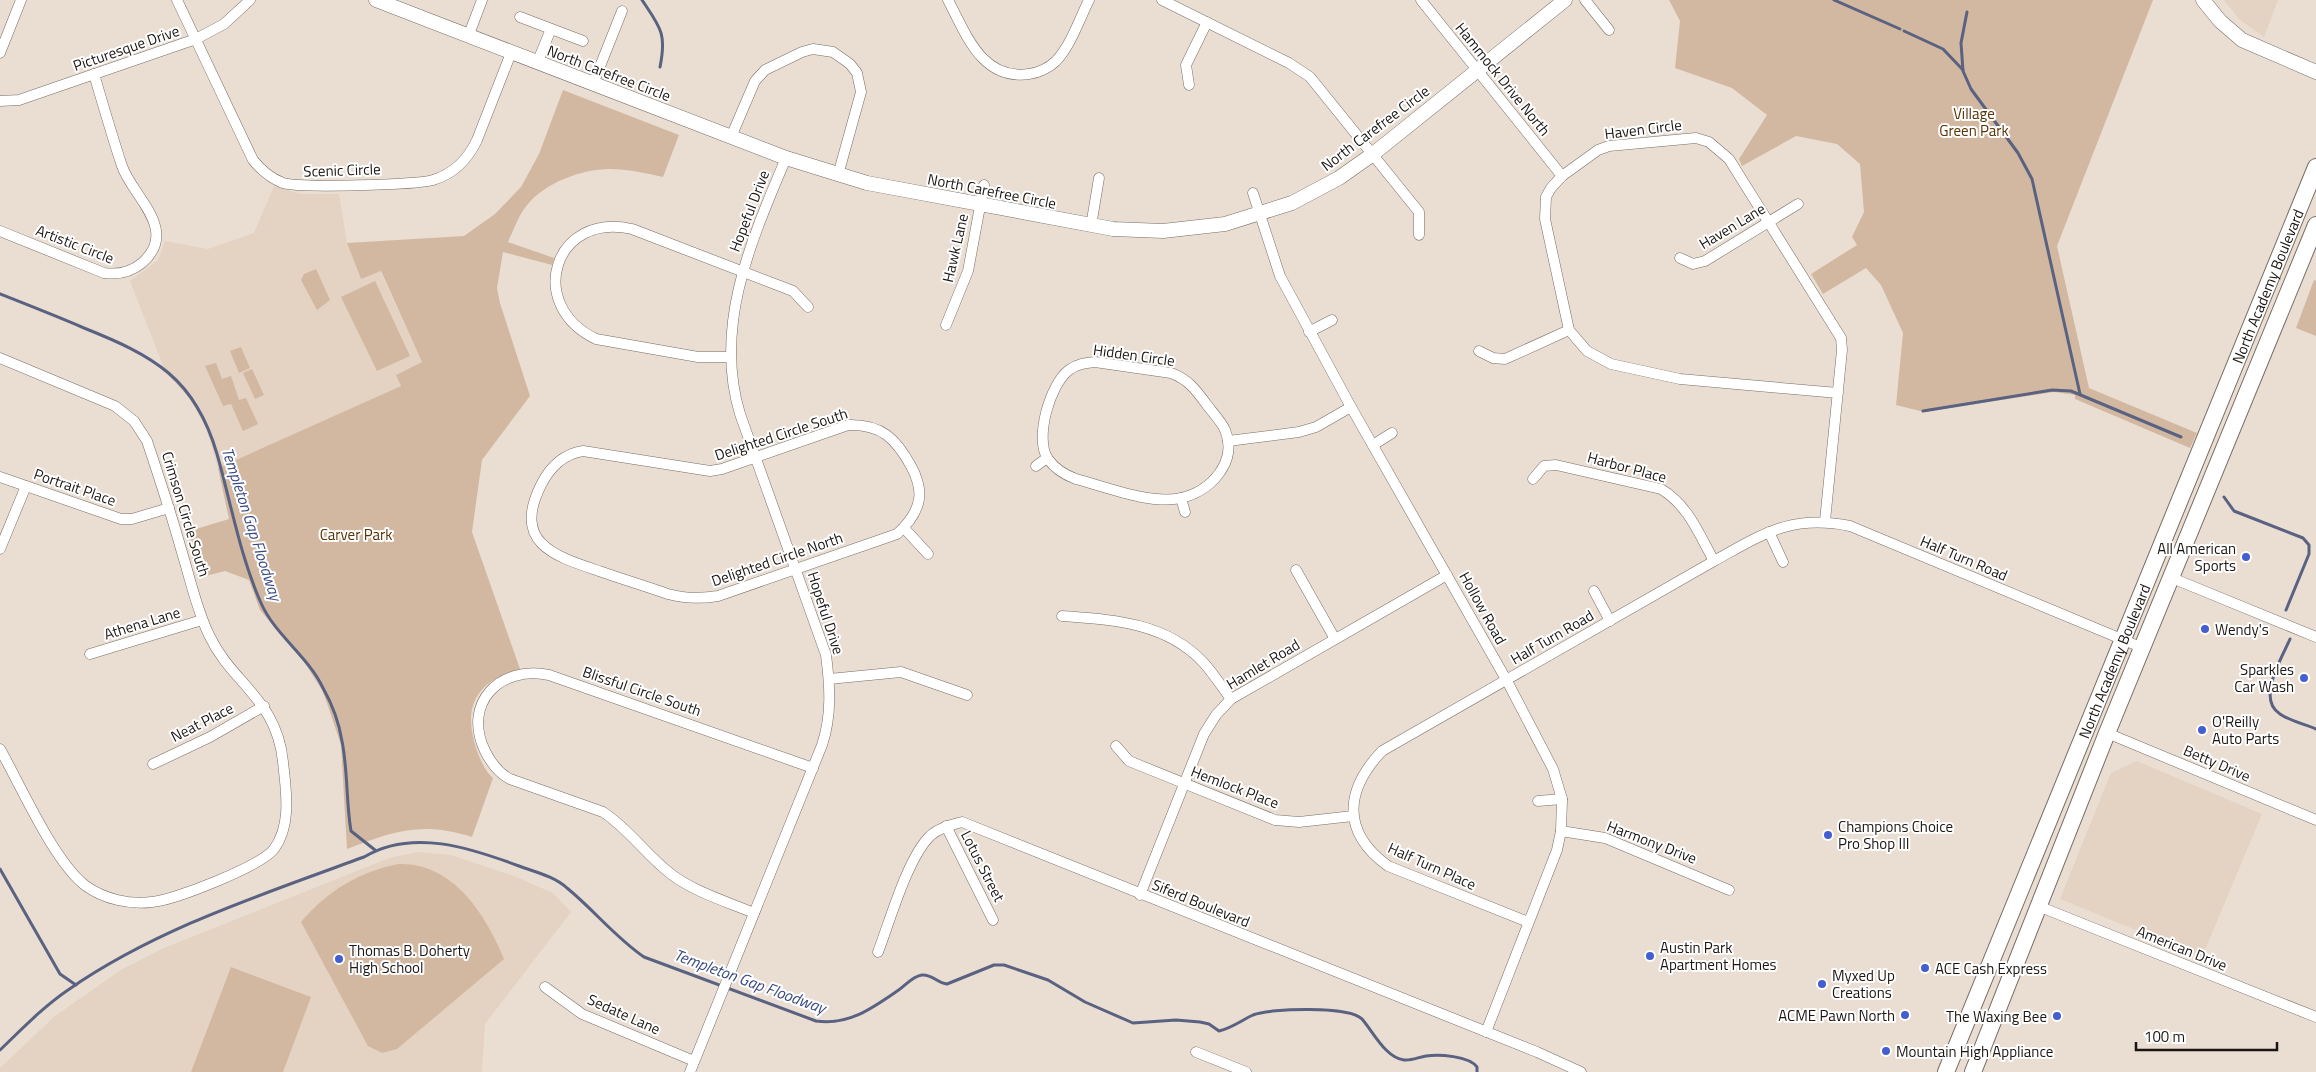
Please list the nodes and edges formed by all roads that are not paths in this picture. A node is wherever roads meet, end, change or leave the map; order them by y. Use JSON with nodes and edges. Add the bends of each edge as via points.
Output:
{"nodes":[{"id":1,"x":21,"y":0,"type":"edge"},
{"id":2,"x":177,"y":0,"type":"edge"},
{"id":3,"x":250,"y":0,"type":"edge"},
{"id":4,"x":376,"y":0,"type":"edge"},
{"id":5,"x":482,"y":0,"type":"edge"},
{"id":6,"x":948,"y":0,"type":"edge"},
{"id":7,"x":1089,"y":0,"type":"edge"},
{"id":8,"x":1162,"y":0,"type":"edge"},
{"id":9,"x":1420,"y":0,"type":"edge"},
{"id":10,"x":1565,"y":0,"type":"edge"},
{"id":11,"x":1585,"y":0,"type":"edge"},
{"id":12,"x":2203,"y":0,"type":"edge"},
{"id":13,"x":400,"y":5,"type":"edge"},
{"id":14,"x":622,"y":11,"type":"dead end"},
{"id":15,"x":520,"y":17,"type":"dead end"},
{"id":16,"x":1207,"y":22,"type":"junction"},
{"id":17,"x":551,"y":29,"type":"junction"},
{"id":18,"x":1609,"y":30,"type":"dead end"},
{"id":19,"x":468,"y":37,"type":"junction"},
{"id":20,"x":196,"y":39,"type":"junction"},
{"id":21,"x":583,"y":41,"type":"dead end"},
{"id":22,"x":0,"y":53,"type":"edge"},
{"id":23,"x":511,"y":53,"type":"junction"},
{"id":24,"x":538,"y":63,"type":"junction"},
{"id":25,"x":1476,"y":71,"type":"junction"},
{"id":26,"x":2316,"y":72,"type":"edge"},
{"id":27,"x":94,"y":74,"type":"junction"},
{"id":28,"x":593,"y":84,"type":"junction"},
{"id":29,"x":1189,"y":85,"type":"dead end"},
{"id":30,"x":0,"y":101,"type":"edge"},
{"id":31,"x":731,"y":137,"type":"junction"},
{"id":32,"x":1373,"y":154,"type":"junction"},
{"id":33,"x":786,"y":158,"type":"junction"},
{"id":34,"x":2316,"y":167,"type":"edge"},
{"id":35,"x":838,"y":175,"type":"junction"},
{"id":36,"x":1562,"y":176,"type":"junction"},
{"id":37,"x":1099,"y":178,"type":"dead end"},
{"id":38,"x":984,"y":184,"type":"dead end"},
{"id":39,"x":1253,"y":193,"type":"dead end"},
{"id":40,"x":1798,"y":204,"type":"dead end"},
{"id":41,"x":980,"y":205,"type":"junction"},
{"id":42,"x":1260,"y":214,"type":"junction"},
{"id":43,"x":1769,"y":222,"type":"junction"},
{"id":44,"x":2316,"y":225,"type":"edge"},
{"id":45,"x":1091,"y":226,"type":"junction"},
{"id":46,"x":0,"y":231,"type":"edge"},
{"id":47,"x":1419,"y":235,"type":"dead end"},
{"id":48,"x":1680,"y":258,"type":"dead end"},
{"id":49,"x":742,"y":272,"type":"junction"},
{"id":50,"x":808,"y":307,"type":"dead end"},
{"id":51,"x":1332,"y":320,"type":"dead end"},
{"id":52,"x":946,"y":325,"type":"dead end"},
{"id":53,"x":1569,"y":330,"type":"junction"},
{"id":54,"x":1309,"y":332,"type":"junction"},
{"id":55,"x":1480,"y":351,"type":"dead end"},
{"id":56,"x":730,"y":357,"type":"junction"},
{"id":57,"x":0,"y":358,"type":"edge"},
{"id":58,"x":1838,"y":394,"type":"junction"},
{"id":59,"x":1351,"y":407,"type":"junction"},
{"id":60,"x":1392,"y":433,"type":"dead end"},
{"id":61,"x":1228,"y":441,"type":"junction"},
{"id":62,"x":1373,"y":445,"type":"junction"},
{"id":63,"x":755,"y":458,"type":"junction"},
{"id":64,"x":1047,"y":458,"type":"junction"},
{"id":65,"x":1036,"y":466,"type":"dead end"},
{"id":66,"x":0,"y":477,"type":"edge"},
{"id":67,"x":1533,"y":479,"type":"dead end"},
{"id":68,"x":26,"y":486,"type":"junction"},
{"id":69,"x":538,"y":492,"type":"joint"},
{"id":70,"x":1181,"y":498,"type":"junction"},
{"id":71,"x":169,"y":508,"type":"junction"},
{"id":72,"x":1185,"y":512,"type":"dead end"},
{"id":73,"x":1825,"y":521,"type":"junction"},
{"id":74,"x":904,"y":528,"type":"junction"},
{"id":75,"x":1768,"y":532,"type":"junction"},
{"id":76,"x":0,"y":548,"type":"edge"},
{"id":77,"x":928,"y":554,"type":"dead end"},
{"id":78,"x":1714,"y":561,"type":"junction"},
{"id":79,"x":1783,"y":562,"type":"dead end"},
{"id":80,"x":795,"y":568,"type":"junction"},
{"id":81,"x":1296,"y":570,"type":"dead end"},
{"id":82,"x":1447,"y":575,"type":"junction"},
{"id":83,"x":2172,"y":578,"type":"junction"},
{"id":84,"x":1594,"y":591,"type":"dead end"},
{"id":85,"x":1062,"y":616,"type":"dead end"},
{"id":86,"x":202,"y":620,"type":"junction"},
{"id":87,"x":1610,"y":621,"type":"junction"},
{"id":88,"x":2316,"y":637,"type":"edge"},
{"id":89,"x":1335,"y":638,"type":"junction"},
{"id":90,"x":2124,"y":640,"type":"junction"},
{"id":91,"x":2143,"y":648,"type":"junction"},
{"id":92,"x":90,"y":654,"type":"dead end"},
{"id":93,"x":829,"y":679,"type":"junction"},
{"id":94,"x":1507,"y":681,"type":"junction"},
{"id":95,"x":967,"y":695,"type":"dead end"},
{"id":96,"x":1231,"y":699,"type":"junction"},
{"id":97,"x":264,"y":706,"type":"junction"},
{"id":98,"x":2107,"y":734,"type":"junction"},
{"id":99,"x":1116,"y":746,"type":"dead end"},
{"id":100,"x":0,"y":749,"type":"edge"},
{"id":101,"x":153,"y":764,"type":"dead end"},
{"id":102,"x":813,"y":768,"type":"junction"},
{"id":103,"x":1184,"y":784,"type":"junction"},
{"id":104,"x":1562,"y":799,"type":"junction"},
{"id":105,"x":1538,"y":801,"type":"dead end"},
{"id":106,"x":1353,"y":816,"type":"junction"},
{"id":107,"x":2316,"y":820,"type":"edge"},
{"id":108,"x":946,"y":826,"type":"junction"},
{"id":109,"x":1561,"y":831,"type":"junction"},
{"id":110,"x":1730,"y":890,"type":"dead end"},
{"id":111,"x":1140,"y":895,"type":"junction"},
{"id":112,"x":2038,"y":906,"type":"junction"},
{"id":113,"x":754,"y":913,"type":"junction"},
{"id":114,"x":993,"y":920,"type":"dead end"},
{"id":115,"x":1528,"y":922,"type":"junction"},
{"id":116,"x":878,"y":952,"type":"dead end"},
{"id":117,"x":545,"y":987,"type":"dead end"},
{"id":118,"x":2316,"y":1017,"type":"edge"},
{"id":119,"x":1486,"y":1032,"type":"junction"},
{"id":120,"x":1196,"y":1052,"type":"dead end"},
{"id":121,"x":694,"y":1061,"type":"junction"},
{"id":122,"x":690,"y":1072,"type":"edge"},
{"id":123,"x":1246,"y":1072,"type":"edge"},
{"id":124,"x":1581,"y":1072,"type":"edge"},
{"id":125,"x":1946,"y":1072,"type":"edge"},
{"id":126,"x":1973,"y":1072,"type":"edge"}],
"edges":[{"from":1,"to":22,"type":"street"},
{"from":2,"to":20,"type":"street","name":"Scenic Circle"},
{"from":3,"to":20,"type":"street","name":"Picturesque Drive","via":[[224,24]]},
{"from":4,"to":13,"type":"main road","name":"North Carefree Circle"},
{"from":5,"to":19,"type":"street"},
{"from":6,"to":7,"type":"street","via":[[984,62],[1013,74],[1036,73],[1061,54]]},
{"from":8,"to":16,"type":"street"},
{"from":9,"to":25,"type":"street","name":"Hammock Drive North"},
{"from":10,"to":25,"type":"main road","name":"North Carefree Circle"},
{"from":11,"to":18,"type":"street"},
{"from":12,"to":26,"type":"main road","via":[[2242,40]]},
{"from":13,"to":19,"type":"main road","name":"North Carefree Circle"},
{"from":14,"to":28,"type":"street"},
{"from":15,"to":17,"type":"street"},
{"from":16,"to":29,"type":"street","via":[[1186,65]]},
{"from":16,"to":32,"type":"street","via":[[1310,77]]},
{"from":17,"to":21,"type":"street"},
{"from":17,"to":24,"type":"street"},
{"from":19,"to":23,"type":"main road","name":"North Carefree Circle"},
{"from":20,"to":23,"type":"street","name":"Scenic Circle","via":[[252,160],[271,177],[296,186],[431,180],[455,169],[474,146]]},
{"from":20,"to":27,"type":"street","name":"Picturesque Drive"},
{"from":23,"to":24,"type":"main road","name":"North Carefree Circle"},
{"from":24,"to":28,"type":"main road","name":"North Carefree Circle"},
{"from":25,"to":32,"type":"main road","name":"North Carefree Circle"},
{"from":25,"to":36,"type":"street","name":"Hammock Drive North"},
{"from":27,"to":30,"type":"street","name":"Picturesque Drive","via":[[19,100]]},
{"from":27,"to":46,"type":"street","name":"Artistic Circle","via":[[122,168],[155,222],[155,241],[150,255],[131,270],[114,275]]},
{"from":28,"to":31,"type":"main road","name":"North Carefree Circle"},
{"from":31,"to":33,"type":"main road","name":"North Carefree Circle"},
{"from":31,"to":35,"type":"street","via":[[755,81],[765,70],[813,49],[833,52],[854,68],[861,92]]},
{"from":32,"to":42,"type":"main road","name":"North Carefree Circle","via":[[1292,203]]},
{"from":32,"to":47,"type":"street","via":[[1419,212]]},
{"from":33,"to":35,"type":"main road","name":"North Carefree Circle"},
{"from":33,"to":49,"type":"street","name":"Hopeful Drive"},
{"from":34,"to":90,"type":"highway","name":"North Academy Boulevard"},
{"from":35,"to":41,"type":"main road","name":"North Carefree Circle"},
{"from":36,"to":43,"type":"street","name":"Haven Circle","via":[[1589,154],[1609,146],[1696,138],[1714,145],[1729,158]]},
{"from":36,"to":53,"type":"street","name":"Haven Circle","via":[[1546,197],[1546,219]]},
{"from":37,"to":45,"type":"street"},
{"from":38,"to":41,"type":"street","name":"Hawk Lane"},
{"from":39,"to":42,"type":"street","name":"Hollow Road"},
{"from":40,"to":43,"type":"street","name":"Haven Lane"},
{"from":41,"to":45,"type":"main road","name":"North Carefree Circle"},
{"from":41,"to":52,"type":"street","name":"Hawk Lane","via":[[968,271]]},
{"from":42,"to":45,"type":"main road","name":"North Carefree Circle","via":[[1212,226],[1164,232]]},
{"from":42,"to":54,"type":"street","name":"Hollow Road","via":[[1280,276]]},
{"from":43,"to":48,"type":"street","name":"Haven Lane","via":[[1705,261],[1693,264]]},
{"from":43,"to":58,"type":"street","name":"Haven Circle","via":[[1841,338]]},
{"from":44,"to":83,"type":"highway","name":"North Academy Boulevard"},
{"from":49,"to":50,"type":"street","via":[[793,291]]},
{"from":49,"to":56,"type":"street","name":"Hopeful Drive","via":[[731,323]]},
{"from":49,"to":56,"type":"street","via":[[619,226],[592,229],[582,234],[565,251],[555,280],[558,302],[571,323],[596,340],[698,356]]},
{"from":51,"to":54,"type":"street"},
{"from":53,"to":55,"type":"street","via":[[1505,359],[1492,358]]},
{"from":53,"to":58,"type":"street","name":"Haven Circle","via":[[1586,351],[1611,364],[1680,379]]},
{"from":54,"to":59,"type":"street","name":"Hollow Road"},
{"from":56,"to":63,"type":"street","name":"Hopeful Drive","via":[[734,394]]},
{"from":57,"to":71,"type":"street","name":"Crimson Circle South","via":[[105,401],[134,421],[147,441]]},
{"from":58,"to":73,"type":"street","name":"Haven Circle"},
{"from":59,"to":61,"type":"street","via":[[1316,427],[1299,432]]},
{"from":59,"to":62,"type":"street","name":"Hollow Road"},
{"from":60,"to":62,"type":"street"},
{"from":61,"to":64,"type":"street","name":"Hidden Circle","via":[[1225,429],[1192,384],[1182,377],[1095,362],[1069,370],[1055,386],[1042,428],[1041,441]]},
{"from":61,"to":70,"type":"street","via":[[1224,468],[1213,482]]},
{"from":62,"to":82,"type":"street","name":"Hollow Road"},
{"from":63,"to":69,"type":"street","name":"Delighted Circle South","via":[[710,471],[584,451],[573,452],[554,466]]},
{"from":63,"to":74,"type":"street","name":"Delighted Circle South","via":[[848,425],[884,432],[900,446],[913,471],[919,498],[917,508]]},
{"from":63,"to":80,"type":"street","name":"Hopeful Drive"},
{"from":64,"to":65,"type":"street"},
{"from":64,"to":70,"type":"street","via":[[1064,474],[1076,479],[1153,499]]},
{"from":66,"to":68,"type":"street","name":"Portrait Place"},
{"from":67,"to":78,"type":"street","name":"Harbor Place","via":[[1544,466],[1556,465],[1661,489],[1685,508]]},
{"from":68,"to":71,"type":"street","name":"Portrait Place","via":[[121,519]]},
{"from":68,"to":76,"type":"street"},
{"from":69,"to":80,"type":"street","name":"Delighted Circle North","via":[[532,524],[534,534],[550,552],[668,594],[685,599],[710,598]]},
{"from":70,"to":72,"type":"street"},
{"from":71,"to":86,"type":"street","name":"Crimson Circle South"},
{"from":73,"to":75,"type":"street","name":"Half Turn Road","via":[[1794,523]]},
{"from":73,"to":90,"type":"street","name":"Half Turn Road","via":[[1850,526]]},
{"from":74,"to":77,"type":"street"},
{"from":74,"to":80,"type":"street","name":"Delighted Circle North","via":[[897,534]]},
{"from":75,"to":78,"type":"street","name":"Half Turn Road"},
{"from":75,"to":79,"type":"street"},
{"from":78,"to":87,"type":"street","name":"Half Turn Road"},
{"from":80,"to":93,"type":"street","name":"Hopeful Drive","via":[[826,655]]},
{"from":81,"to":89,"type":"street"},
{"from":82,"to":89,"type":"street","name":"Hamlet Road"},
{"from":82,"to":94,"type":"street","name":"Hollow Road"},
{"from":83,"to":88,"type":"street"},
{"from":83,"to":91,"type":"highway","name":"North Academy Boulevard"},
{"from":84,"to":87,"type":"street"},
{"from":85,"to":96,"type":"street","via":[[1120,620],[1163,634],[1202,662]]},
{"from":86,"to":92,"type":"street","name":"Athena Lane"},
{"from":86,"to":97,"type":"street","name":"Crimson Circle South","via":[[220,656]]},
{"from":87,"to":94,"type":"street","name":"Half Turn Road"},
{"from":89,"to":96,"type":"street","name":"Hamlet Road"},
{"from":90,"to":91,"type":"street","name":"Half Turn Road"},
{"from":90,"to":125,"type":"highway","name":"North Academy Boulevard"},
{"from":91,"to":98,"type":"highway","name":"North Academy Boulevard"},
{"from":93,"to":95,"type":"street","via":[[901,672]]},
{"from":93,"to":102,"type":"street","name":"Hopeful Drive","via":[[828,725]]},
{"from":94,"to":104,"type":"street","name":"Hollow Road","via":[[1553,769]]},
{"from":94,"to":106,"type":"street","name":"Half Turn Place","via":[[1382,750],[1360,778]]},
{"from":96,"to":103,"type":"street","name":"Hamlet Road","via":[[1204,734]]},
{"from":97,"to":100,"type":"street","name":"Crimson Circle South","via":[[281,744],[286,812],[280,838],[273,850],[247,868],[167,899],[143,903],[102,895],[73,874]]},
{"from":97,"to":101,"type":"street","name":"Neat Place"},
{"from":98,"to":107,"type":"street","name":"Betty Drive"},
{"from":98,"to":112,"type":"highway","name":"North Academy Boulevard"},
{"from":99,"to":103,"type":"street","name":"Hemlock Place","via":[[1128,761]]},
{"from":102,"to":113,"type":"street","name":"Hopeful Drive"},
{"from":102,"to":113,"type":"street","name":"Blissful Circle South","via":[[542,674],[518,676],[497,685],[485,696],[478,718],[482,744],[500,773],[603,812],[617,820],[671,874],[688,885]]},
{"from":103,"to":106,"type":"street","name":"Hemlock Place","via":[[1275,820],[1299,822]]},
{"from":103,"to":111,"type":"street","name":"Hamlet Road"},
{"from":104,"to":105,"type":"street"},
{"from":104,"to":109,"type":"street","name":"Hollow Road"},
{"from":106,"to":115,"type":"street","name":"Half Turn Place","via":[[1360,839],[1370,853],[1388,866]]},
{"from":108,"to":111,"type":"street","name":"Siferd Boulevard","via":[[962,822]]},
{"from":108,"to":114,"type":"street","name":"Lotus Street"},
{"from":108,"to":116,"type":"street","via":[[931,836],[914,860]]},
{"from":109,"to":110,"type":"street","name":"Harmony Drive","via":[[1605,838]]},
{"from":109,"to":115,"type":"street","name":"Hollow Road","via":[[1557,850]]},
{"from":111,"to":119,"type":"street","name":"Siferd Boulevard"},
{"from":112,"to":118,"type":"street","name":"American Drive"},
{"from":112,"to":126,"type":"highway","name":"North Academy Boulevard"},
{"from":113,"to":121,"type":"street","name":"Hopeful Drive"},
{"from":115,"to":119,"type":"street","name":"Hollow Road"},
{"from":117,"to":121,"type":"street","name":"Sedate Lane","via":[[582,1014]]},
{"from":119,"to":124,"type":"street","name":"Siferd Boulevard"},
{"from":120,"to":123,"type":"street"},
{"from":121,"to":122,"type":"street","name":"Hopeful Drive"}]}
